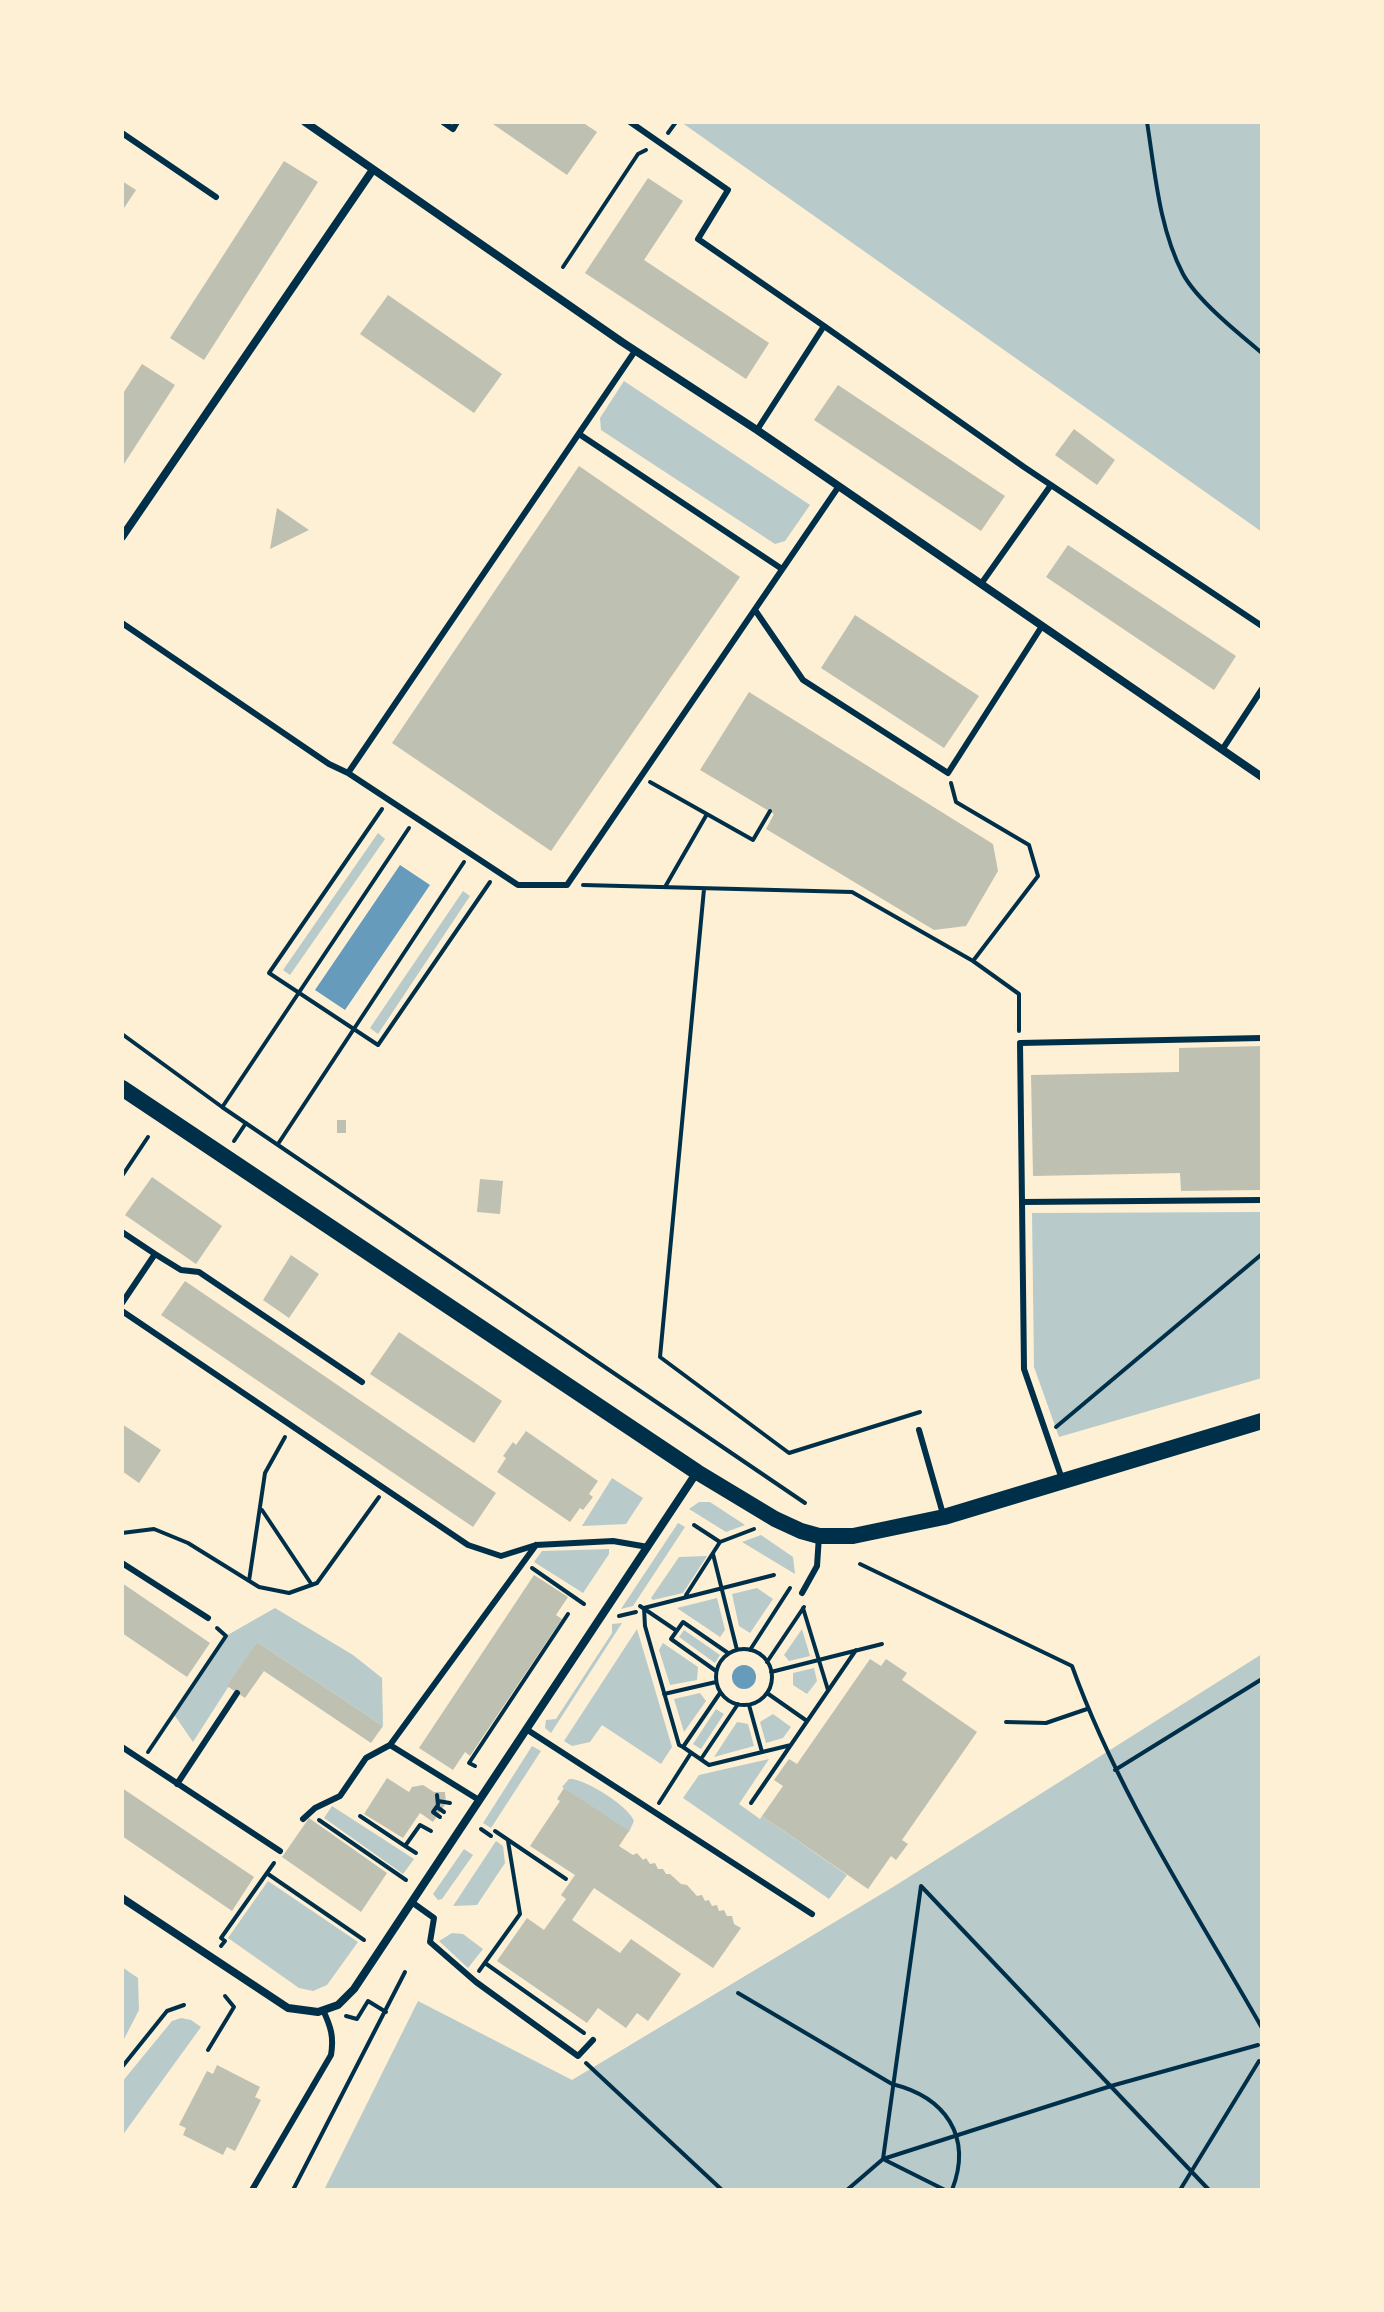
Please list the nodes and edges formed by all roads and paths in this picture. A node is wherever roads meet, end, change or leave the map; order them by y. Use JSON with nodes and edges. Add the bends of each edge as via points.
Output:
{"nodes":[{"id":1,"x":305,"y":122,"type":"edge"},
{"id":2,"x":443,"y":122,"type":"edge"},
{"id":3,"x":457,"y":122,"type":"edge"},
{"id":4,"x":630,"y":122,"type":"edge"},
{"id":5,"x":1147,"y":122,"type":"edge"},
{"id":6,"x":122,"y":133,"type":"edge"},
{"id":7,"x":661,"y":144,"type":"junction"},
{"id":8,"x":372,"y":171,"type":"junction"},
{"id":9,"x":216,"y":197,"type":"dead end"},
{"id":10,"x":563,"y":267,"type":"dead end"},
{"id":11,"x":824,"y":326,"type":"junction"},
{"id":12,"x":635,"y":351,"type":"junction"},
{"id":13,"x":1262,"y":353,"type":"edge"},
{"id":14,"x":757,"y":430,"type":"junction"},
{"id":15,"x":579,"y":434,"type":"junction"},
{"id":16,"x":1051,"y":485,"type":"junction"},
{"id":17,"x":839,"y":486,"type":"junction"},
{"id":18,"x":122,"y":537,"type":"edge"},
{"id":19,"x":782,"y":569,"type":"junction"},
{"id":20,"x":981,"y":584,"type":"junction"},
{"id":21,"x":755,"y":610,"type":"junction"},
{"id":22,"x":122,"y":623,"type":"edge"},
{"id":23,"x":1042,"y":626,"type":"junction"},
{"id":24,"x":1262,"y":626,"type":"edge"},
{"id":25,"x":1262,"y":689,"type":"edge"},
{"id":26,"x":1222,"y":750,"type":"junction"},
{"id":27,"x":348,"y":773,"type":"junction"},
{"id":28,"x":948,"y":773,"type":"junction"},
{"id":29,"x":641,"y":777,"type":"junction"},
{"id":30,"x":1262,"y":777,"type":"edge"},
{"id":31,"x":388,"y":801,"type":"junction"},
{"id":32,"x":770,"y":811,"type":"dead end"},
{"id":33,"x":707,"y":814,"type":"junction"},
{"id":34,"x":415,"y":819,"type":"junction"},
{"id":35,"x":468,"y":854,"type":"junction"},
{"id":36,"x":497,"y":872,"type":"junction"},
{"id":37,"x":567,"y":885,"type":"junction"},
{"id":38,"x":665,"y":887,"type":"junction"},
{"id":39,"x":704,"y":889,"type":"junction"},
{"id":40,"x":973,"y":961,"type":"junction"},
{"id":41,"x":299,"y":993,"type":"junction"},
{"id":42,"x":354,"y":1029,"type":"junction"},
{"id":43,"x":122,"y":1034,"type":"edge"},
{"id":44,"x":1262,"y":1038,"type":"edge"},
{"id":45,"x":1020,"y":1043,"type":"junction"},
{"id":46,"x":122,"y":1088,"type":"edge"},
{"id":47,"x":222,"y":1107,"type":"junction"},
{"id":48,"x":148,"y":1137,"type":"dead end"},
{"id":49,"x":278,"y":1144,"type":"junction"},
{"id":50,"x":122,"y":1176,"type":"edge"},
{"id":51,"x":1262,"y":1200,"type":"edge"},
{"id":52,"x":1022,"y":1202,"type":"junction"},
{"id":53,"x":122,"y":1232,"type":"edge"},
{"id":54,"x":155,"y":1254,"type":"junction"},
{"id":55,"x":1262,"y":1254,"type":"edge"},
{"id":56,"x":122,"y":1303,"type":"edge"},
{"id":57,"x":122,"y":1311,"type":"edge"},
{"id":58,"x":362,"y":1382,"type":"dead end"},
{"id":59,"x":920,"y":1412,"type":"dead end"},
{"id":60,"x":1262,"y":1421,"type":"edge"},
{"id":61,"x":292,"y":1426,"type":"junction"},
{"id":62,"x":919,"y":1430,"type":"dead end"},
{"id":63,"x":1047,"y":1435,"type":"junction"},
{"id":64,"x":697,"y":1472,"type":"junction"},
{"id":65,"x":1064,"y":1483,"type":"junction"},
{"id":66,"x":385,"y":1489,"type":"junction"},
{"id":67,"x":805,"y":1503,"type":"dead end"},
{"id":68,"x":260,"y":1508,"type":"junction"},
{"id":69,"x":944,"y":1517,"type":"junction"},
{"id":70,"x":694,"y":1525,"type":"dead end"},
{"id":71,"x":754,"y":1529,"type":"dead end"},
{"id":72,"x":122,"y":1533,"type":"edge"},
{"id":73,"x":819,"y":1536,"type":"junction"},
{"id":74,"x":720,"y":1542,"type":"junction"},
{"id":75,"x":536,"y":1545,"type":"junction"},
{"id":76,"x":648,"y":1547,"type":"junction"},
{"id":77,"x":713,"y":1554,"type":"junction"},
{"id":78,"x":523,"y":1562,"type":"junction"},
{"id":79,"x":122,"y":1563,"type":"edge"},
{"id":80,"x":860,"y":1564,"type":"dead end"},
{"id":81,"x":774,"y":1575,"type":"dead end"},
{"id":82,"x":249,"y":1581,"type":"junction"},
{"id":83,"x":312,"y":1585,"type":"junction"},
{"id":84,"x":791,"y":1586,"type":"dead end"},
{"id":85,"x":722,"y":1588,"type":"junction"},
{"id":86,"x":802,"y":1593,"type":"dead end"},
{"id":87,"x":685,"y":1597,"type":"junction"},
{"id":88,"x":810,"y":1598,"type":"dead end"},
{"id":89,"x":584,"y":1604,"type":"dead end"},
{"id":90,"x":642,"y":1607,"type":"junction"},
{"id":91,"x":803,"y":1608,"type":"junction"},
{"id":92,"x":636,"y":1612,"type":"dead end"},
{"id":93,"x":568,"y":1614,"type":"dead end"},
{"id":94,"x":616,"y":1616,"type":"dead end"},
{"id":95,"x":208,"y":1618,"type":"joint"},
{"id":96,"x":677,"y":1631,"type":"junction"},
{"id":97,"x":554,"y":1634,"type":"junction"},
{"id":98,"x":560,"y":1638,"type":"dead end"},
{"id":99,"x":882,"y":1644,"type":"dead end"},
{"id":100,"x":547,"y":1645,"type":"junction"},
{"id":101,"x":552,"y":1649,"type":"dead end"},
{"id":102,"x":737,"y":1650,"type":"junction"},
{"id":103,"x":750,"y":1650,"type":"junction"},
{"id":104,"x":856,"y":1650,"type":"junction"},
{"id":105,"x":728,"y":1653,"type":"junction"},
{"id":106,"x":538,"y":1657,"type":"junction"},
{"id":107,"x":819,"y":1660,"type":"junction"},
{"id":108,"x":544,"y":1661,"type":"dead end"},
{"id":109,"x":767,"y":1662,"type":"junction"},
{"id":110,"x":716,"y":1671,"type":"junction"},
{"id":111,"x":771,"y":1672,"type":"junction"},
{"id":112,"x":1262,"y":1679,"type":"edge"},
{"id":113,"x":716,"y":1682,"type":"junction"},
{"id":114,"x":828,"y":1690,"type":"junction"},
{"id":115,"x":237,"y":1693,"type":"dead end"},
{"id":116,"x":720,"y":1693,"type":"junction"},
{"id":117,"x":767,"y":1693,"type":"junction"},
{"id":118,"x":664,"y":1694,"type":"junction"},
{"id":119,"x":738,"y":1704,"type":"junction"},
{"id":120,"x":749,"y":1705,"type":"junction"},
{"id":121,"x":1087,"y":1709,"type":"junction"},
{"id":122,"x":807,"y":1721,"type":"junction"},
{"id":123,"x":1006,"y":1722,"type":"dead end"},
{"id":124,"x":526,"y":1729,"type":"junction"},
{"id":125,"x":390,"y":1745,"type":"junction"},
{"id":126,"x":791,"y":1745,"type":"junction"},
{"id":127,"x":122,"y":1747,"type":"edge"},
{"id":128,"x":683,"y":1747,"type":"junction"},
{"id":129,"x":762,"y":1752,"type":"junction"},
{"id":130,"x":692,"y":1753,"type":"junction"},
{"id":131,"x":701,"y":1759,"type":"junction"},
{"id":132,"x":142,"y":1760,"type":"junction"},
{"id":133,"x":475,"y":1766,"type":"dead end"},
{"id":134,"x":1115,"y":1770,"type":"junction"},
{"id":135,"x":177,"y":1784,"type":"junction"},
{"id":136,"x":479,"y":1800,"type":"junction"},
{"id":137,"x":437,"y":1801,"type":"junction"},
{"id":138,"x":450,"y":1803,"type":"dead end"},
{"id":139,"x":751,"y":1803,"type":"dead end"},
{"id":140,"x":444,"y":1812,"type":"dead end"},
{"id":141,"x":653,"y":1812,"type":"junction"},
{"id":142,"x":309,"y":1813,"type":"junction"},
{"id":143,"x":360,"y":1816,"type":"dead end"},
{"id":144,"x":440,"y":1817,"type":"dead end"},
{"id":145,"x":303,"y":1819,"type":"dead end"},
{"id":146,"x":481,"y":1829,"type":"dead end"},
{"id":147,"x":431,"y":1831,"type":"dead end"},
{"id":148,"x":508,"y":1841,"type":"junction"},
{"id":149,"x":405,"y":1846,"type":"junction"},
{"id":150,"x":280,"y":1851,"type":"joint"},
{"id":151,"x":416,"y":1853,"type":"dead end"},
{"id":152,"x":268,"y":1874,"type":"junction"},
{"id":153,"x":566,"y":1879,"type":"dead end"},
{"id":154,"x":406,"y":1880,"type":"dead end"},
{"id":155,"x":122,"y":1898,"type":"edge"},
{"id":156,"x":413,"y":1903,"type":"junction"},
{"id":157,"x":812,"y":1914,"type":"dead end"},
{"id":158,"x":364,"y":1940,"type":"dead end"},
{"id":159,"x":212,"y":1958,"type":"junction"},
{"id":160,"x":405,"y":1972,"type":"dead end"},
{"id":161,"x":738,"y":1993,"type":"dead end"},
{"id":162,"x":225,"y":1996,"type":"dead end"},
{"id":163,"x":184,"y":2005,"type":"dead end"},
{"id":164,"x":323,"y":2010,"type":"junction"},
{"id":165,"x":386,"y":2012,"type":"junction"},
{"id":166,"x":357,"y":2019,"type":"dead end"},
{"id":167,"x":1262,"y":2028,"type":"edge"},
{"id":168,"x":581,"y":2031,"type":"dead end"},
{"id":169,"x":593,"y":2040,"type":"dead end"},
{"id":170,"x":1258,"y":2045,"type":"dead end"},
{"id":171,"x":208,"y":2050,"type":"dead end"},
{"id":172,"x":578,"y":2056,"type":"junction"},
{"id":173,"x":1259,"y":2061,"type":"dead end"},
{"id":174,"x":122,"y":2067,"type":"edge"},
{"id":175,"x":892,"y":2084,"type":"junction"},
{"id":176,"x":1111,"y":2086,"type":"junction"},
{"id":177,"x":956,"y":2136,"type":"junction"},
{"id":178,"x":883,"y":2159,"type":"junction"},
{"id":179,"x":1190,"y":2170,"type":"junction"},
{"id":180,"x":252,"y":2190,"type":"edge"},
{"id":181,"x":293,"y":2190,"type":"edge"},
{"id":182,"x":722,"y":2190,"type":"edge"},
{"id":183,"x":847,"y":2190,"type":"edge"},
{"id":184,"x":945,"y":2190,"type":"edge"},
{"id":185,"x":952,"y":2190,"type":"edge"},
{"id":186,"x":1180,"y":2190,"type":"edge"},
{"id":187,"x":1209,"y":2190,"type":"edge"}],
"edges":[{"from":1,"to":8,"type":"street"},
{"from":2,"to":3,"type":"lane","via":[[453,129]]},
{"from":4,"to":7,"type":"lane"},
{"from":5,"to":13,"type":"path","via":[[1164,224],[1184,276],[1225,323]]},
{"from":6,"to":9,"type":"lane"},
{"from":7,"to":10,"type":"path","via":[[638,154]]},
{"from":7,"to":11,"type":"lane","via":[[728,190],[698,239]]},
{"from":8,"to":12,"type":"street"},
{"from":8,"to":18,"type":"street"},
{"from":11,"to":14,"type":"lane"},
{"from":11,"to":16,"type":"lane"},
{"from":12,"to":14,"type":"street"},
{"from":12,"to":15,"type":"lane"},
{"from":14,"to":17,"type":"street"},
{"from":15,"to":19,"type":"lane"},
{"from":15,"to":27,"type":"lane"},
{"from":16,"to":20,"type":"lane"},
{"from":16,"to":24,"type":"lane"},
{"from":17,"to":19,"type":"lane"},
{"from":17,"to":20,"type":"street"},
{"from":19,"to":21,"type":"lane"},
{"from":20,"to":23,"type":"street"},
{"from":21,"to":28,"type":"lane","via":[[803,680]]},
{"from":21,"to":29,"type":"lane"},
{"from":22,"to":27,"type":"lane"},
{"from":23,"to":26,"type":"street"},
{"from":23,"to":28,"type":"lane"},
{"from":25,"to":26,"type":"lane"},
{"from":26,"to":30,"type":"street"},
{"from":27,"to":31,"type":"lane"},
{"from":28,"to":40,"type":"path","via":[[956,802],[1029,845],[1038,876]]},
{"from":29,"to":33,"type":"path"},
{"from":29,"to":37,"type":"lane"},
{"from":31,"to":34,"type":"lane"},
{"from":31,"to":41,"type":"path","via":[[269,973]]},
{"from":32,"to":33,"type":"path","via":[[753,840]]},
{"from":33,"to":38,"type":"path"},
{"from":34,"to":35,"type":"lane"},
{"from":34,"to":41,"type":"path"},
{"from":35,"to":36,"type":"lane"},
{"from":35,"to":42,"type":"path"},
{"from":36,"to":37,"type":"lane","via":[[518,885]]},
{"from":36,"to":42,"type":"path","via":[[378,1045]]},
{"from":37,"to":38,"type":"path"},
{"from":38,"to":39,"type":"path"},
{"from":39,"to":40,"type":"path","via":[[852,892]]},
{"from":39,"to":59,"type":"path","via":[[660,1357],[789,1453]]},
{"from":40,"to":45,"type":"path","via":[[1019,994]]},
{"from":41,"to":42,"type":"path"},
{"from":41,"to":47,"type":"path"},
{"from":42,"to":49,"type":"path"},
{"from":43,"to":47,"type":"path"},
{"from":44,"to":45,"type":"lane"},
{"from":45,"to":52,"type":"lane"},
{"from":46,"to":64,"type":"main road"},
{"from":47,"to":49,"type":"path"},
{"from":48,"to":50,"type":"path"},
{"from":49,"to":67,"type":"path"},
{"from":51,"to":52,"type":"lane"},
{"from":52,"to":63,"type":"lane","via":[[1024,1369]]},
{"from":53,"to":54,"type":"lane"},
{"from":54,"to":56,"type":"lane"},
{"from":54,"to":58,"type":"lane","via":[[181,1270],[199,1272]]},
{"from":55,"to":63,"type":"path"},
{"from":57,"to":61,"type":"lane"},
{"from":60,"to":65,"type":"main road"},
{"from":61,"to":66,"type":"lane"},
{"from":61,"to":68,"type":"path","via":[[265,1473]]},
{"from":62,"to":69,"type":"lane"},
{"from":63,"to":65,"type":"lane"},
{"from":64,"to":73,"type":"main road","via":[[775,1519]]},
{"from":64,"to":76,"type":"street"},
{"from":65,"to":69,"type":"main road"},
{"from":66,"to":75,"type":"lane","via":[[468,1545],[501,1556]]},
{"from":66,"to":83,"type":"path"},
{"from":68,"to":82,"type":"path"},
{"from":68,"to":83,"type":"path"},
{"from":69,"to":73,"type":"main road","via":[[853,1536]]},
{"from":70,"to":74,"type":"path"},
{"from":71,"to":74,"type":"path"},
{"from":72,"to":82,"type":"path","via":[[154,1529],[188,1543]]},
{"from":73,"to":86,"type":"lane","via":[[817,1566]]},
{"from":74,"to":77,"type":"path"},
{"from":75,"to":76,"type":"lane","via":[[613,1541]]},
{"from":75,"to":78,"type":"lane"},
{"from":76,"to":124,"type":"street"},
{"from":77,"to":85,"type":"path"},
{"from":77,"to":87,"type":"path"},
{"from":78,"to":89,"type":"path"},
{"from":78,"to":125,"type":"lane"},
{"from":79,"to":95,"type":"lane"},
{"from":80,"to":121,"type":"path","via":[[1072,1666]]},
{"from":81,"to":85,"type":"path"},
{"from":82,"to":83,"type":"path","via":[[289,1593]]},
{"from":84,"to":103,"type":"path"},
{"from":85,"to":87,"type":"path"},
{"from":85,"to":102,"type":"path"},
{"from":87,"to":90,"type":"path"},
{"from":88,"to":91,"type":"path"},
{"from":90,"to":96,"type":"path"},
{"from":90,"to":118,"type":"path"},
{"from":91,"to":107,"type":"path"},
{"from":91,"to":109,"type":"path"},
{"from":92,"to":94,"type":"path"},
{"from":93,"to":97,"type":"path"},
{"from":95,"to":132,"type":"path","via":[[226,1636]]},
{"from":96,"to":105,"type":"path","via":[[683,1622]]},
{"from":96,"to":110,"type":"path","via":[[671,1639]]},
{"from":97,"to":98,"type":"path"},
{"from":97,"to":100,"type":"path"},
{"from":99,"to":104,"type":"path"},
{"from":100,"to":101,"type":"path"},
{"from":100,"to":106,"type":"path"},
{"from":102,"to":103,"type":"path"},
{"from":102,"to":105,"type":"path"},
{"from":103,"to":109,"type":"path"},
{"from":104,"to":107,"type":"path"},
{"from":104,"to":114,"type":"path"},
{"from":105,"to":110,"type":"path"},
{"from":106,"to":108,"type":"path"},
{"from":106,"to":133,"type":"path","via":[[469,1763]]},
{"from":107,"to":111,"type":"path"},
{"from":107,"to":114,"type":"path"},
{"from":109,"to":111,"type":"path"},
{"from":110,"to":113,"type":"path"},
{"from":111,"to":117,"type":"path"},
{"from":112,"to":134,"type":"path"},
{"from":113,"to":116,"type":"path"},
{"from":113,"to":118,"type":"path"},
{"from":114,"to":122,"type":"path"},
{"from":115,"to":135,"type":"lane"},
{"from":116,"to":119,"type":"path"},
{"from":116,"to":128,"type":"path"},
{"from":117,"to":120,"type":"path"},
{"from":117,"to":122,"type":"path"},
{"from":118,"to":128,"type":"path"},
{"from":119,"to":120,"type":"path"},
{"from":119,"to":131,"type":"path"},
{"from":120,"to":129,"type":"path"},
{"from":121,"to":123,"type":"path","via":[[1046,1723]]},
{"from":121,"to":134,"type":"path"},
{"from":122,"to":126,"type":"path"},
{"from":124,"to":136,"type":"street"},
{"from":124,"to":141,"type":"lane"},
{"from":125,"to":136,"type":"lane"},
{"from":125,"to":142,"type":"lane","via":[[366,1758],[340,1796]]},
{"from":126,"to":129,"type":"path"},
{"from":126,"to":139,"type":"path"},
{"from":127,"to":132,"type":"lane"},
{"from":128,"to":130,"type":"path"},
{"from":129,"to":131,"type":"path","via":[[709,1765]]},
{"from":130,"to":131,"type":"path"},
{"from":130,"to":141,"type":"path"},
{"from":132,"to":135,"type":"lane"},
{"from":134,"to":167,"type":"path"},
{"from":135,"to":150,"type":"lane"},
{"from":136,"to":156,"type":"street"},
{"from":137,"to":138,"type":"path"},
{"from":137,"to":140,"type":"path"},
{"from":137,"to":144,"type":"path","via":[[433,1812]]},
{"from":141,"to":157,"type":"lane"},
{"from":142,"to":145,"type":"lane"},
{"from":142,"to":154,"type":"path"},
{"from":143,"to":149,"type":"path"},
{"from":146,"to":148,"type":"path"},
{"from":147,"to":149,"type":"path","via":[[420,1825]]},
{"from":148,"to":153,"type":"path"},
{"from":148,"to":168,"type":"path","via":[[520,1914],[486,1962]]},
{"from":149,"to":151,"type":"path"},
{"from":150,"to":152,"type":"path"},
{"from":152,"to":158,"type":"path"},
{"from":152,"to":159,"type":"path"},
{"from":155,"to":159,"type":"street"},
{"from":156,"to":164,"type":"street","via":[[354,1989],[338,2005]]},
{"from":156,"to":172,"type":"lane","via":[[434,1918],[430,1942]]},
{"from":159,"to":164,"type":"street","via":[[288,2008]]},
{"from":160,"to":165,"type":"path"},
{"from":161,"to":175,"type":"path"},
{"from":162,"to":171,"type":"path","via":[[234,2007]]},
{"from":163,"to":174,"type":"path","via":[[167,2011]]},
{"from":164,"to":180,"type":"lane","via":[[332,2029],[331,2055]]},
{"from":165,"to":166,"type":"path","via":[[368,2001]]},
{"from":165,"to":181,"type":"path"},
{"from":169,"to":172,"type":"lane"},
{"from":170,"to":176,"type":"path"},
{"from":172,"to":182,"type":"path"},
{"from":173,"to":179,"type":"path"},
{"from":175,"to":176,"type":"path","via":[[921,1886]]},
{"from":175,"to":177,"type":"path","via":[[914,2089],[934,2102]]},
{"from":175,"to":178,"type":"path"},
{"from":176,"to":177,"type":"path"},
{"from":176,"to":179,"type":"path"},
{"from":177,"to":178,"type":"path"},
{"from":177,"to":185,"type":"path","via":[[960,2165]]},
{"from":178,"to":183,"type":"path"},
{"from":178,"to":184,"type":"path"},
{"from":179,"to":186,"type":"path"},
{"from":179,"to":187,"type":"path"}]}
